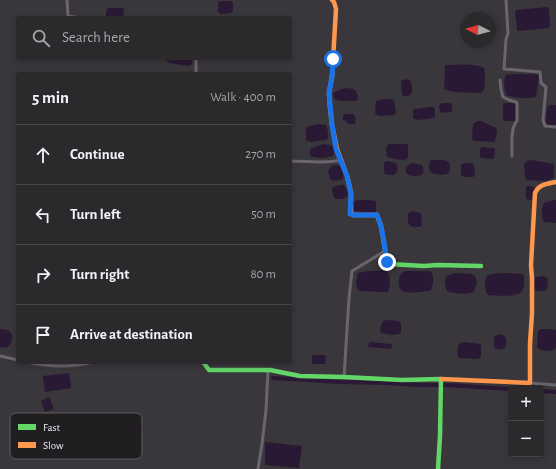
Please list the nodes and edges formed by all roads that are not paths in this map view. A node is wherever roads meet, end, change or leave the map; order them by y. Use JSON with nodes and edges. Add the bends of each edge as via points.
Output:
{"nodes":[{"id":1,"x":67,"y":0,"type":"edge"},
{"id":2,"x":332,"y":0,"type":"edge"},
{"id":3,"x":506,"y":0,"type":"edge"},
{"id":4,"x":68,"y":16,"type":"edge"},
{"id":5,"x":196,"y":60,"type":"edge"},
{"id":6,"x":196,"y":72,"type":"edge"},
{"id":7,"x":500,"y":80,"type":"dead end"},
{"id":8,"x":556,"y":127,"type":"edge"},
{"id":9,"x":512,"y":156,"type":"dead end"},
{"id":10,"x":342,"y":160,"type":"junction"},
{"id":11,"x":292,"y":161,"type":"edge"},
{"id":12,"x":556,"y":182,"type":"edge"},
{"id":13,"x":385,"y":251,"type":"junction"},
{"id":14,"x":481,"y":266,"type":"dead end"},
{"id":15,"x":0,"y":356,"type":"edge"},
{"id":16,"x":16,"y":360,"type":"edge"},
{"id":17,"x":34,"y":364,"type":"edge"},
{"id":18,"x":85,"y":364,"type":"edge"},
{"id":19,"x":204,"y":364,"type":"edge"},
{"id":20,"x":268,"y":370,"type":"junction"},
{"id":21,"x":344,"y":377,"type":"junction"},
{"id":22,"x":441,"y":380,"type":"junction"},
{"id":23,"x":530,"y":383,"type":"junction"},
{"id":24,"x":556,"y":385,"type":"edge"},
{"id":25,"x":258,"y":469,"type":"edge"},
{"id":26,"x":438,"y":469,"type":"edge"}],
"edges":[{"from":1,"to":4,"type":"street"},
{"from":2,"to":10,"type":"street","via":[[336,9],[329,93],[334,139]]},
{"from":3,"to":8,"type":"street","via":[[508,34],[504,69],[540,72],[541,83],[546,87],[544,124]]},
{"from":5,"to":6,"type":"street"},
{"from":7,"to":9,"type":"street","via":[[503,97],[517,103]]},
{"from":10,"to":11,"type":"street"},
{"from":10,"to":13,"type":"street","via":[[351,194],[350,214],[377,215],[381,223]]},
{"from":12,"to":23,"type":"street","via":[[538,186],[536,189],[531,265]]},
{"from":13,"to":14,"type":"street","via":[[387,262],[391,265]]},
{"from":13,"to":21,"type":"street","via":[[352,271]]},
{"from":15,"to":16,"type":"street"},
{"from":17,"to":18,"type":"street"},
{"from":19,"to":20,"type":"street","via":[[209,370]]},
{"from":20,"to":21,"type":"street","via":[[300,376]]},
{"from":20,"to":25,"type":"street","via":[[266,410]]},
{"from":21,"to":22,"type":"street"},
{"from":22,"to":23,"type":"street"},
{"from":22,"to":26,"type":"street"},
{"from":23,"to":24,"type":"street"}]}
